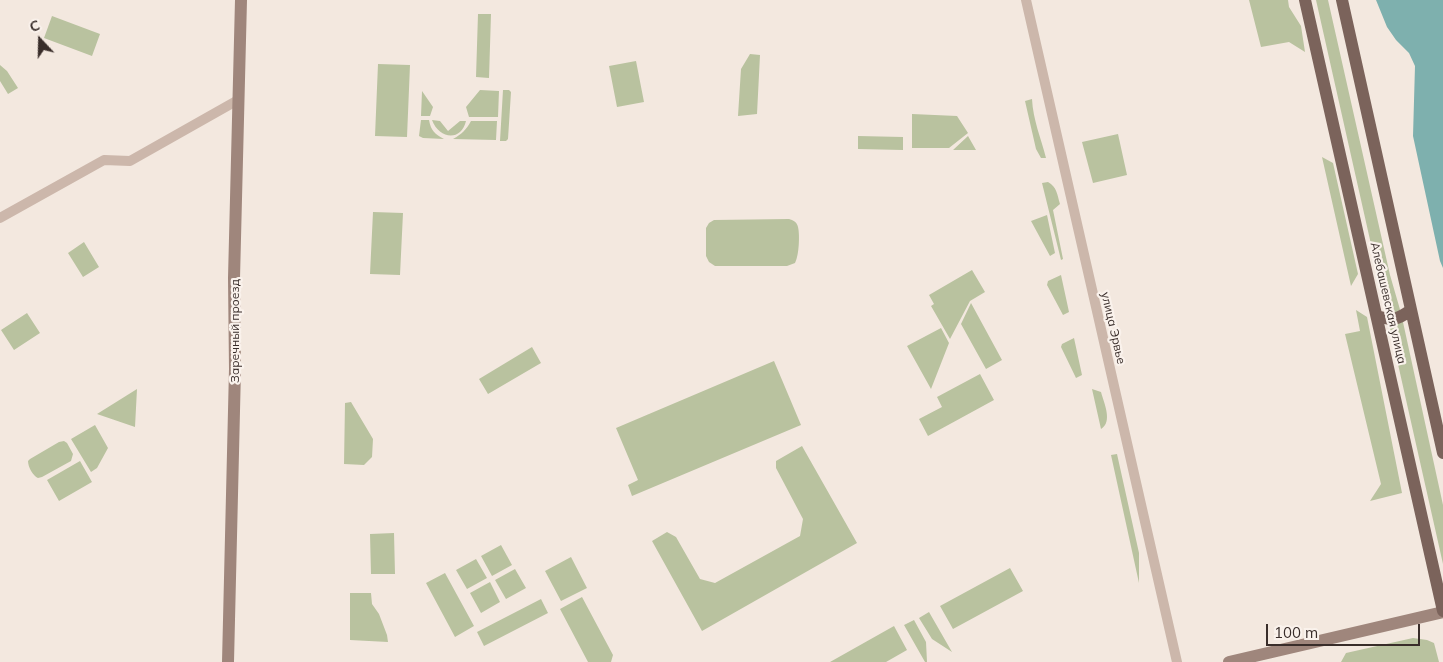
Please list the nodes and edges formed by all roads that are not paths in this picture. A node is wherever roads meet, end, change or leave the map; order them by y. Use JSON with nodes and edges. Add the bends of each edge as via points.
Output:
{"nodes":[{"id":1,"x":241,"y":0,"type":"edge"},
{"id":2,"x":1026,"y":0,"type":"edge"},
{"id":3,"x":1305,"y":0,"type":"edge"},
{"id":4,"x":1342,"y":0,"type":"edge"},
{"id":5,"x":238,"y":100,"type":"junction"},
{"id":6,"x":0,"y":218,"type":"edge"},
{"id":7,"x":1411,"y":310,"type":"junction"},
{"id":8,"x":1377,"y":316,"type":"junction"},
{"id":9,"x":1443,"y":453,"type":"edge"},
{"id":10,"x":1443,"y":612,"type":"edge"},
{"id":11,"x":228,"y":662,"type":"edge"},
{"id":12,"x":1176,"y":662,"type":"edge"},
{"id":13,"x":1229,"y":662,"type":"edge"}],
"edges":[{"from":1,"to":5,"type":"street","name":"Заречный проезд"},
{"from":2,"to":12,"type":"street","name":"улица Эрвье"},
{"from":3,"to":8,"type":"main road","name":"Алебашевская улица"},
{"from":4,"to":7,"type":"main road","name":"Алебашевская улица"},
{"from":5,"to":6,"type":"street","via":[[130,161],[104,160]]},
{"from":5,"to":11,"type":"street","name":"Заречный проезд"},
{"from":7,"to":8,"type":"main road","via":[[1394,320]]},
{"from":7,"to":9,"type":"main road","name":"Алебашевская улица"},
{"from":8,"to":10,"type":"main road","name":"Алебашевская улица"},
{"from":10,"to":13,"type":"street"}]}
